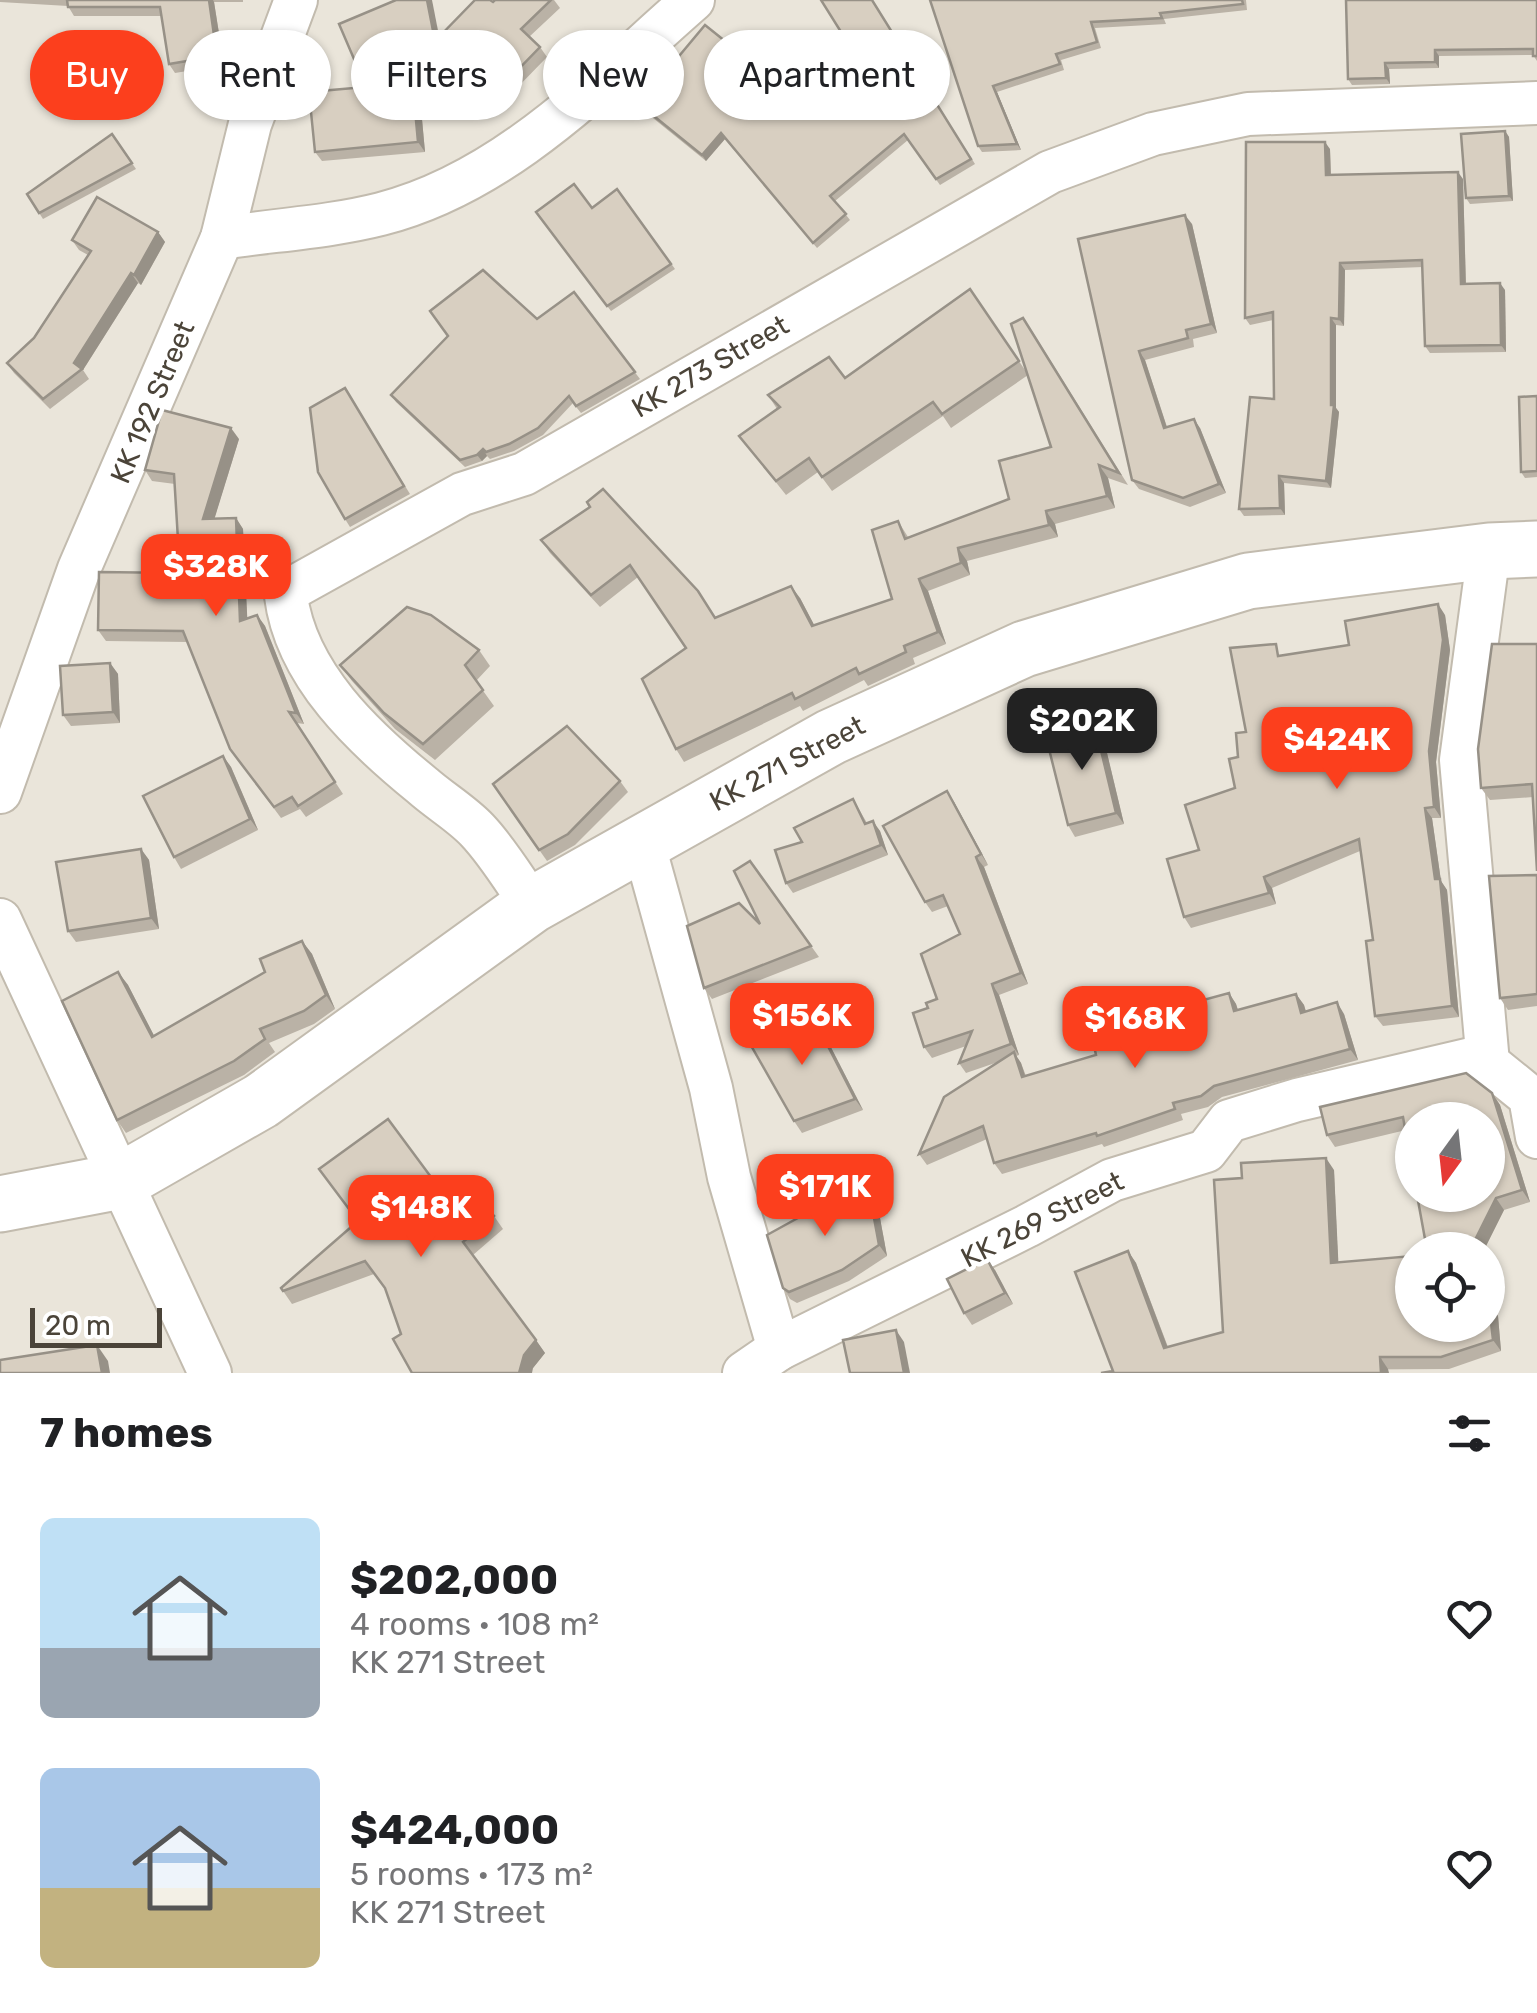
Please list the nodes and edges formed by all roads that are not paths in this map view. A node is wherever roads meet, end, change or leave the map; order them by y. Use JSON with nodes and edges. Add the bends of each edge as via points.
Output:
{"nodes":[{"id":1,"x":296,"y":0,"type":"edge"},
{"id":2,"x":693,"y":0,"type":"edge"},
{"id":3,"x":1537,"y":103,"type":"edge"},
{"id":4,"x":222,"y":238,"type":"junction"},
{"id":5,"x":1513,"y":550,"type":"edge"},
{"id":6,"x":0,"y":792,"type":"edge"},
{"id":7,"x":643,"y":842,"type":"junction"},
{"id":8,"x":532,"y":905,"type":"junction"},
{"id":9,"x":0,"y":920,"type":"edge"},
{"id":10,"x":1488,"y":1062,"type":"junction"},
{"id":11,"x":1537,"y":1136,"type":"edge"},
{"id":12,"x":121,"y":1180,"type":"junction"},
{"id":13,"x":2,"y":1209,"type":"edge"},
{"id":14,"x":778,"y":1349,"type":"junction"},
{"id":15,"x":210,"y":1373,"type":"edge"},
{"id":16,"x":744,"y":1373,"type":"edge"}],
"edges":[{"from":1,"to":4,"type":"street","name":"KK 192 Street","via":[[250,124]]},
{"from":2,"to":4,"type":"street","via":[[555,121],[502,161],[437,194],[381,214]]},
{"from":3,"to":8,"type":"street","name":"KK 273 Street","via":[[1248,114],[1153,134],[1050,172],[524,474],[462,494],[292,589],[286,596],[295,637],[325,687],[398,766],[477,830]]},
{"from":4,"to":6,"type":"street","name":"KK 192 Street","via":[[79,569]]},
{"from":5,"to":7,"type":"street","name":"KK 271 Street","via":[[1248,582],[1024,648],[832,736]]},
{"from":5,"to":10,"type":"street","via":[[1461,760]]},
{"from":7,"to":8,"type":"street","name":"KK 271 Street"},
{"from":7,"to":14,"type":"street"},
{"from":8,"to":12,"type":"street","name":"KK 271 Street","via":[[261,1102]]},
{"from":9,"to":12,"type":"street"},
{"from":10,"to":11,"type":"street","via":[[1530,1097]]},
{"from":10,"to":14,"type":"street","name":"KK 269 Street","via":[[1442,1063],[1230,1122],[1206,1151],[1112,1180]]},
{"from":12,"to":13,"type":"street","name":"KK 271 Street"},
{"from":12,"to":15,"type":"street"},
{"from":14,"to":16,"type":"street","name":"KK 269 Street"}]}
